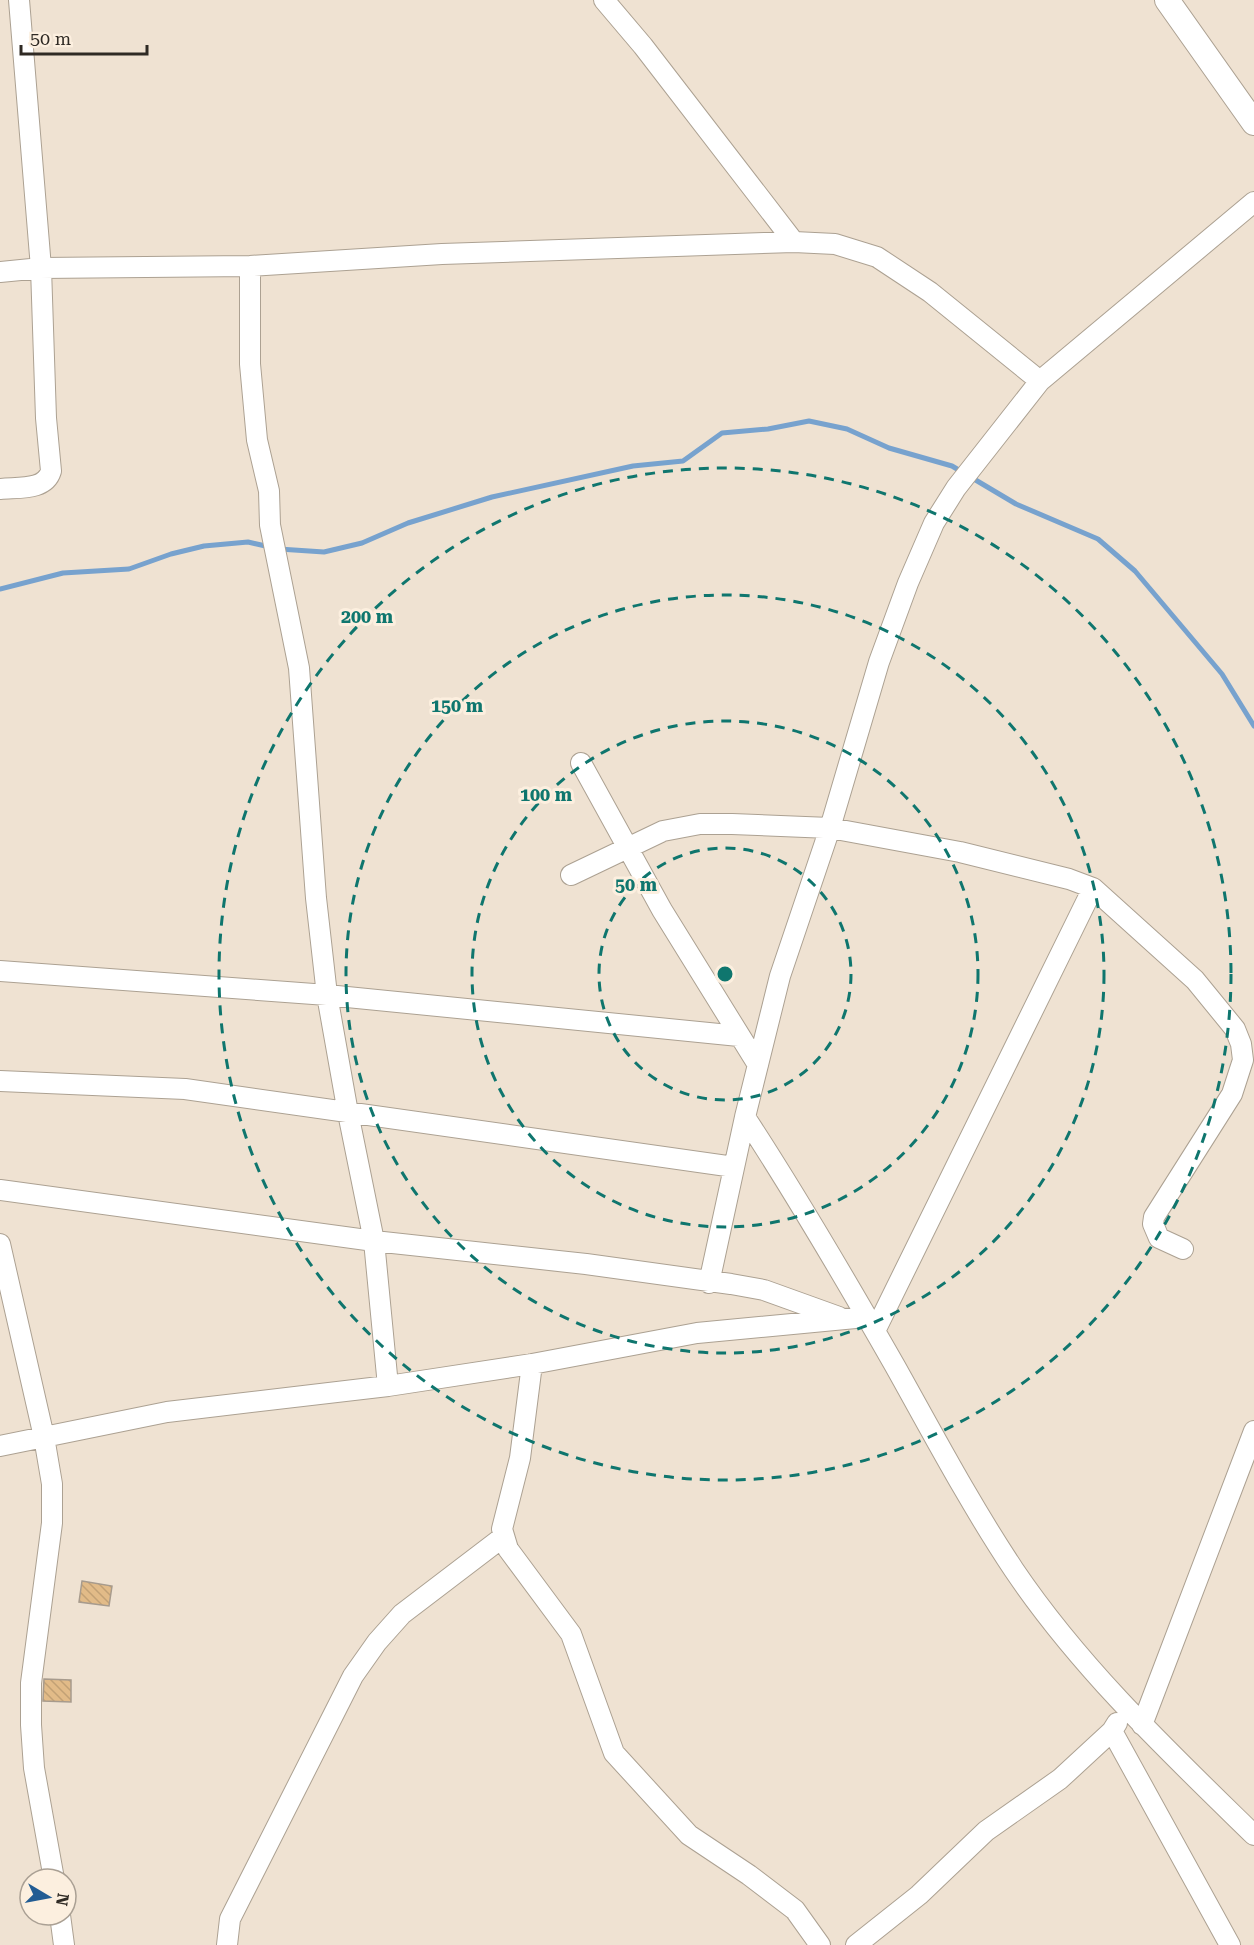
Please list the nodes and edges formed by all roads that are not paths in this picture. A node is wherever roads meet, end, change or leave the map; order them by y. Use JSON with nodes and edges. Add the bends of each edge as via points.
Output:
{"nodes":[{"id":1,"x":19,"y":0,"type":"edge"},
{"id":2,"x":1167,"y":0,"type":"edge"},
{"id":3,"x":610,"y":1,"type":"edge"},
{"id":4,"x":1254,"y":123,"type":"edge"},
{"id":5,"x":1254,"y":202,"type":"edge"},
{"id":6,"x":794,"y":242,"type":"junction"},
{"id":7,"x":250,"y":266,"type":"junction"},
{"id":8,"x":41,"y":268,"type":"junction"},
{"id":9,"x":0,"y":272,"type":"edge"},
{"id":10,"x":1040,"y":381,"type":"junction"},
{"id":11,"x":0,"y":489,"type":"edge"},
{"id":12,"x":581,"y":763,"type":"dead end"},
{"id":13,"x":830,"y":828,"type":"junction"},
{"id":14,"x":627,"y":849,"type":"junction"},
{"id":15,"x":571,"y":875,"type":"dead end"},
{"id":16,"x":1093,"y":888,"type":"junction"},
{"id":17,"x":0,"y":971,"type":"edge"},
{"id":18,"x":327,"y":995,"type":"junction"},
{"id":19,"x":739,"y":1036,"type":"junction"},
{"id":20,"x":758,"y":1065,"type":"junction"},
{"id":21,"x":0,"y":1081,"type":"edge"},
{"id":22,"x":348,"y":1113,"type":"junction"},
{"id":23,"x":745,"y":1117,"type":"junction"},
{"id":24,"x":734,"y":1167,"type":"junction"},
{"id":25,"x":0,"y":1190,"type":"edge"},
{"id":26,"x":374,"y":1241,"type":"junction"},
{"id":27,"x":0,"y":1244,"type":"edge"},
{"id":28,"x":1183,"y":1249,"type":"dead end"},
{"id":29,"x":709,"y":1282,"type":"junction"},
{"id":30,"x":842,"y":1318,"type":"junction"},
{"id":31,"x":871,"y":1324,"type":"junction"},
{"id":32,"x":532,"y":1364,"type":"junction"},
{"id":33,"x":388,"y":1386,"type":"junction"},
{"id":34,"x":1254,"y":1431,"type":"edge"},
{"id":35,"x":44,"y":1437,"type":"junction"},
{"id":36,"x":0,"y":1446,"type":"edge"},
{"id":37,"x":503,"y":1538,"type":"junction"},
{"id":38,"x":1126,"y":1708,"type":"junction"},
{"id":39,"x":1142,"y":1725,"type":"junction"},
{"id":40,"x":1112,"y":1731,"type":"junction"},
{"id":41,"x":1254,"y":1835,"type":"edge"},
{"id":42,"x":52,"y":1867,"type":"edge"},
{"id":43,"x":62,"y":1927,"type":"edge"},
{"id":44,"x":64,"y":1945,"type":"edge"},
{"id":45,"x":227,"y":1945,"type":"edge"},
{"id":46,"x":820,"y":1945,"type":"edge"},
{"id":47,"x":855,"y":1945,"type":"edge"},
{"id":48,"x":1230,"y":1945,"type":"edge"}],
"edges":[{"from":1,"to":8,"type":"street"},
{"from":2,"to":4,"type":"street"},
{"from":3,"to":6,"type":"street"},
{"from":5,"to":10,"type":"street"},
{"from":6,"to":7,"type":"street","via":[[442,254]]},
{"from":6,"to":10,"type":"street","via":[[835,244],[877,257],[930,292]]},
{"from":7,"to":8,"type":"street"},
{"from":7,"to":18,"type":"street","via":[[250,364],[256,440],[269,491],[270,525],[299,668]]},
{"from":8,"to":9,"type":"street"},
{"from":8,"to":11,"type":"street","via":[[51,471],[43,483]]},
{"from":10,"to":13,"type":"street","via":[[956,488],[934,523],[879,662]]},
{"from":12,"to":14,"type":"street"},
{"from":13,"to":14,"type":"street","via":[[700,824],[663,831]]},
{"from":13,"to":16,"type":"street","via":[[960,852]]},
{"from":13,"to":20,"type":"street","via":[[780,976]]},
{"from":14,"to":15,"type":"street"},
{"from":14,"to":19,"type":"street"},
{"from":16,"to":28,"type":"street","via":[[1195,980],[1235,1029],[1242,1044],[1243,1060],[1233,1094],[1154,1218],[1154,1231],[1159,1238]]},
{"from":16,"to":31,"type":"street"},
{"from":17,"to":18,"type":"street"},
{"from":18,"to":19,"type":"street"},
{"from":18,"to":22,"type":"street"},
{"from":19,"to":20,"type":"street"},
{"from":20,"to":23,"type":"street"},
{"from":21,"to":22,"type":"street","via":[[154,1086]]},
{"from":22,"to":24,"type":"street"},
{"from":22,"to":26,"type":"street"},
{"from":23,"to":24,"type":"street"},
{"from":23,"to":31,"type":"street"},
{"from":24,"to":29,"type":"street"},
{"from":25,"to":26,"type":"street"},
{"from":26,"to":29,"type":"street"},
{"from":26,"to":33,"type":"street"},
{"from":27,"to":35,"type":"street"},
{"from":29,"to":30,"type":"street","via":[[764,1290]]},
{"from":30,"to":31,"type":"street"},
{"from":30,"to":32,"type":"street","via":[[697,1333]]},
{"from":31,"to":38,"type":"street","via":[[1015,1571],[1087,1665]]},
{"from":32,"to":33,"type":"street"},
{"from":32,"to":37,"type":"street","via":[[520,1458]]},
{"from":33,"to":35,"type":"street","via":[[167,1412]]},
{"from":34,"to":39,"type":"street"},
{"from":35,"to":36,"type":"street"},
{"from":35,"to":42,"type":"street","via":[[52,1484],[52,1523],[31,1683],[31,1725],[34,1768]]},
{"from":37,"to":45,"type":"street","via":[[402,1614],[353,1676],[230,1919]]},
{"from":37,"to":46,"type":"street","via":[[571,1634],[614,1753],[689,1835],[795,1910]]},
{"from":38,"to":39,"type":"street"},
{"from":38,"to":40,"type":"street"},
{"from":39,"to":41,"type":"street"},
{"from":40,"to":47,"type":"street","via":[[1060,1779],[986,1831],[919,1895]]},
{"from":40,"to":48,"type":"street"},
{"from":43,"to":44,"type":"street"}]}
